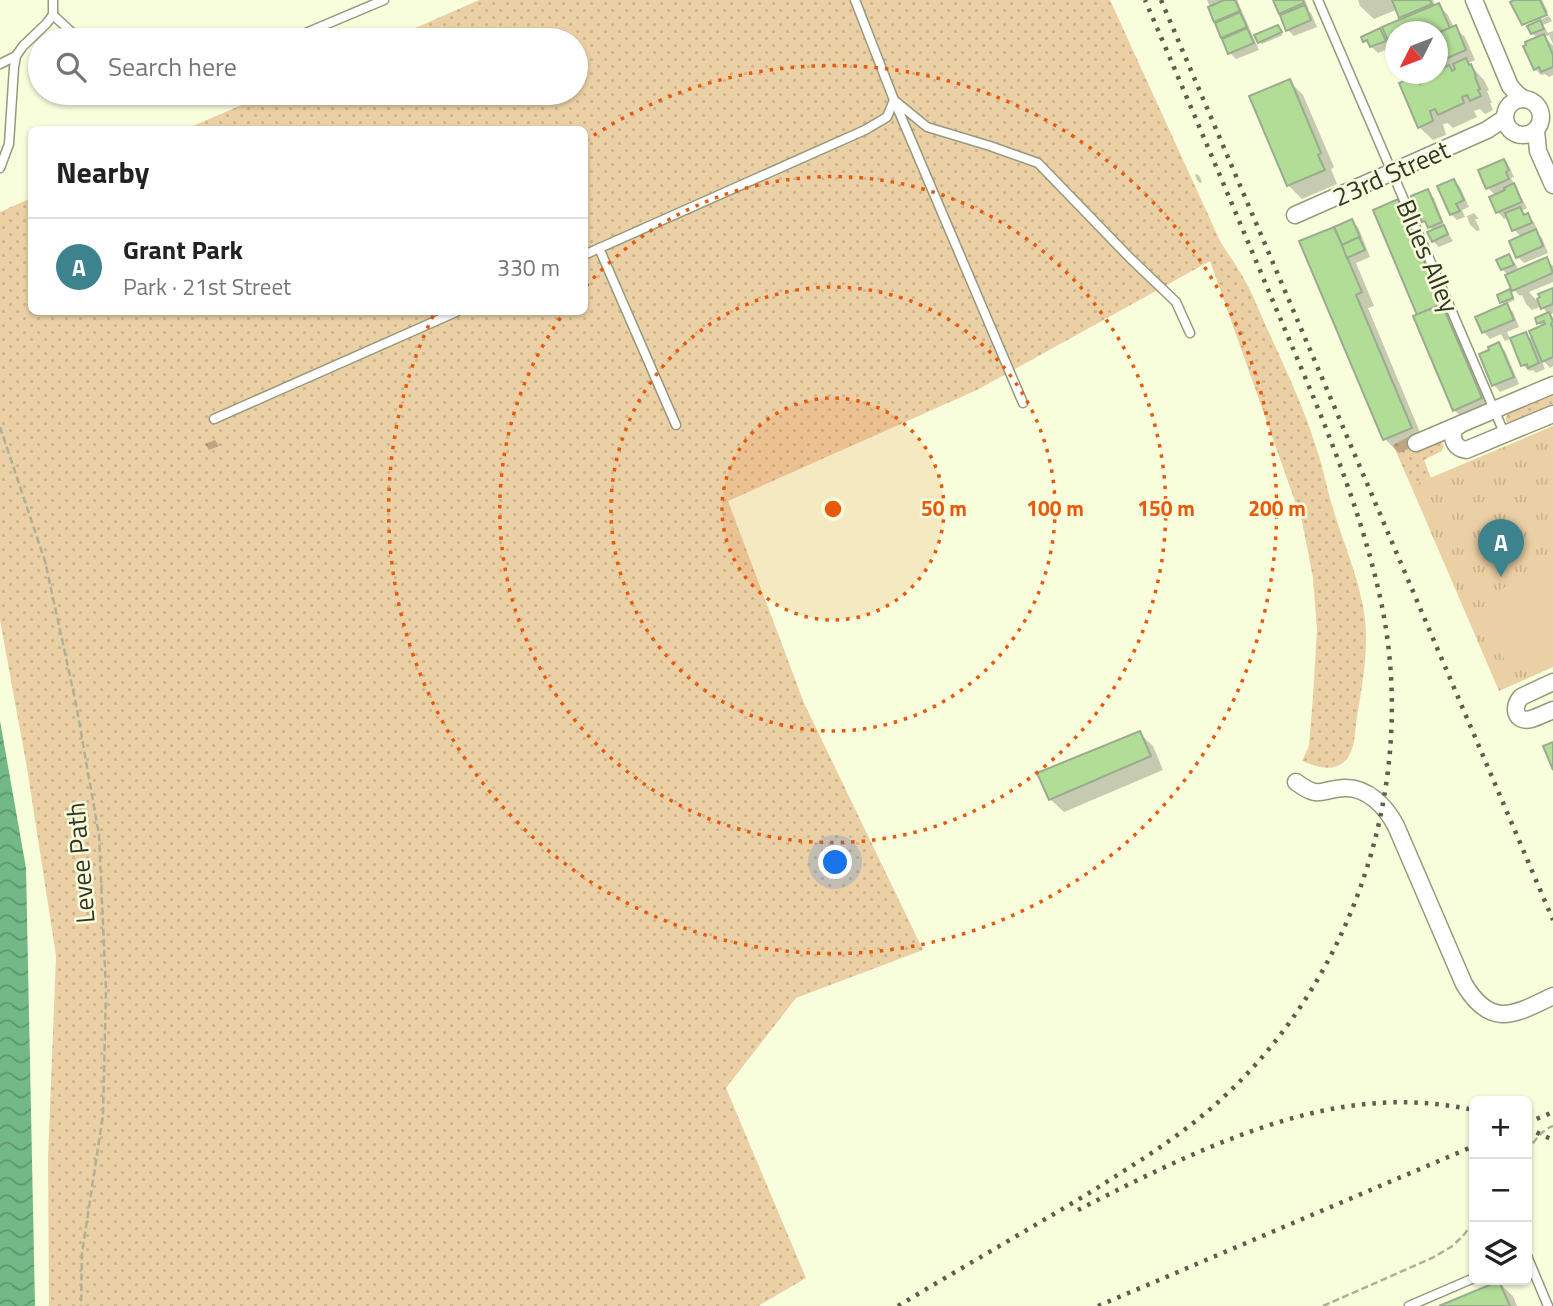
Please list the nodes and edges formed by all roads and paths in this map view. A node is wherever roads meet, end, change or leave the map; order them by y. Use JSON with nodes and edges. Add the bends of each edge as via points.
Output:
{"nodes":[{"id":1,"x":53,"y":0,"type":"edge"},
{"id":2,"x":384,"y":0,"type":"edge"},
{"id":3,"x":855,"y":0,"type":"edge"},
{"id":4,"x":1318,"y":0,"type":"edge"},
{"id":5,"x":1474,"y":0,"type":"edge"},
{"id":6,"x":52,"y":16,"type":"junction"},
{"id":7,"x":42,"y":28,"type":"edge"},
{"id":8,"x":66,"y":28,"type":"edge"},
{"id":9,"x":318,"y":28,"type":"edge"},
{"id":10,"x":28,"y":41,"type":"edge"},
{"id":11,"x":16,"y":56,"type":"junction"},
{"id":12,"x":0,"y":64,"type":"edge"},
{"id":13,"x":894,"y":100,"type":"junction"},
{"id":14,"x":1529,"y":115,"type":"edge"},
{"id":15,"x":0,"y":168,"type":"edge"},
{"id":16,"x":1392,"y":172,"type":"junction"},
{"id":17,"x":1553,"y":185,"type":"edge"},
{"id":18,"x":1295,"y":215,"type":"dead end"},
{"id":19,"x":599,"y":248,"type":"junction"},
{"id":20,"x":588,"y":253,"type":"edge"},
{"id":21,"x":449,"y":315,"type":"edge"},
{"id":22,"x":1190,"y":333,"type":"dead end"},
{"id":23,"x":1553,"y":385,"type":"edge"},
{"id":24,"x":1023,"y":403,"type":"dead end"},
{"id":25,"x":1494,"y":409,"type":"junction"},
{"id":26,"x":1553,"y":414,"type":"edge"},
{"id":27,"x":214,"y":419,"type":"dead end"},
{"id":28,"x":1461,"y":424,"type":"junction"},
{"id":29,"x":676,"y":425,"type":"dead end"},
{"id":30,"x":0,"y":427,"type":"edge"},
{"id":31,"x":1505,"y":435,"type":"junction"},
{"id":32,"x":1416,"y":443,"type":"dead end"},
{"id":33,"x":1553,"y":682,"type":"edge"},
{"id":34,"x":1553,"y":710,"type":"edge"},
{"id":35,"x":1296,"y":782,"type":"dead end"},
{"id":36,"x":1553,"y":996,"type":"edge"},
{"id":37,"x":1553,"y":1126,"type":"edge"},
{"id":38,"x":1532,"y":1144,"type":"edge"},
{"id":39,"x":1473,"y":1222,"type":"edge"},
{"id":40,"x":1532,"y":1268,"type":"edge"},
{"id":41,"x":1469,"y":1280,"type":"edge"},
{"id":42,"x":81,"y":1306,"type":"edge"},
{"id":43,"x":1323,"y":1306,"type":"edge"},
{"id":44,"x":1409,"y":1306,"type":"edge"},
{"id":45,"x":1548,"y":1306,"type":"edge"}],
"edges":[{"from":1,"to":6,"type":"lane"},
{"from":2,"to":9,"type":"lane"},
{"from":3,"to":13,"type":"lane"},
{"from":4,"to":16,"type":"lane","name":"Blues Alley"},
{"from":5,"to":14,"type":"street","via":[[1510,86]]},
{"from":6,"to":7,"type":"lane"},
{"from":6,"to":8,"type":"lane"},
{"from":10,"to":11,"type":"lane"},
{"from":11,"to":12,"type":"lane"},
{"from":11,"to":15,"type":"lane","via":[[9,144]]},
{"from":13,"to":19,"type":"lane","via":[[887,117],[865,130]]},
{"from":13,"to":22,"type":"lane","via":[[927,127],[1038,163],[1176,302]]},
{"from":13,"to":24,"type":"lane"},
{"from":14,"to":16,"type":"street","name":"23rd Street"},
{"from":14,"to":17,"type":"street"},
{"from":16,"to":18,"type":"street","name":"23rd Street"},
{"from":16,"to":25,"type":"lane","name":"Blues Alley"},
{"from":19,"to":20,"type":"lane"},
{"from":19,"to":29,"type":"lane"},
{"from":21,"to":27,"type":"lane"},
{"from":23,"to":25,"type":"street"},
{"from":25,"to":28,"type":"street"},
{"from":25,"to":31,"type":"lane","name":"Blues Alley"},
{"from":26,"to":31,"type":"street"},
{"from":28,"to":31,"type":"street","via":[[1454,429],[1453,438],[1462,449],[1471,450]]},
{"from":28,"to":32,"type":"street"},
{"from":30,"to":42,"type":"path","name":"Levee Path","via":[[45,561],[99,835],[106,990],[103,1115],[82,1253]]},
{"from":33,"to":34,"type":"street","via":[[1521,697],[1515,708],[1525,720]]},
{"from":35,"to":36,"type":"street","via":[[1320,793],[1353,789],[1383,806],[1396,826],[1464,984],[1478,1004],[1493,1013],[1509,1014]]},
{"from":37,"to":38,"type":"path"},
{"from":39,"to":43,"type":"path","via":[[1451,1247],[1432,1258]]},
{"from":40,"to":45,"type":"lane"},
{"from":41,"to":44,"type":"lane"}]}
